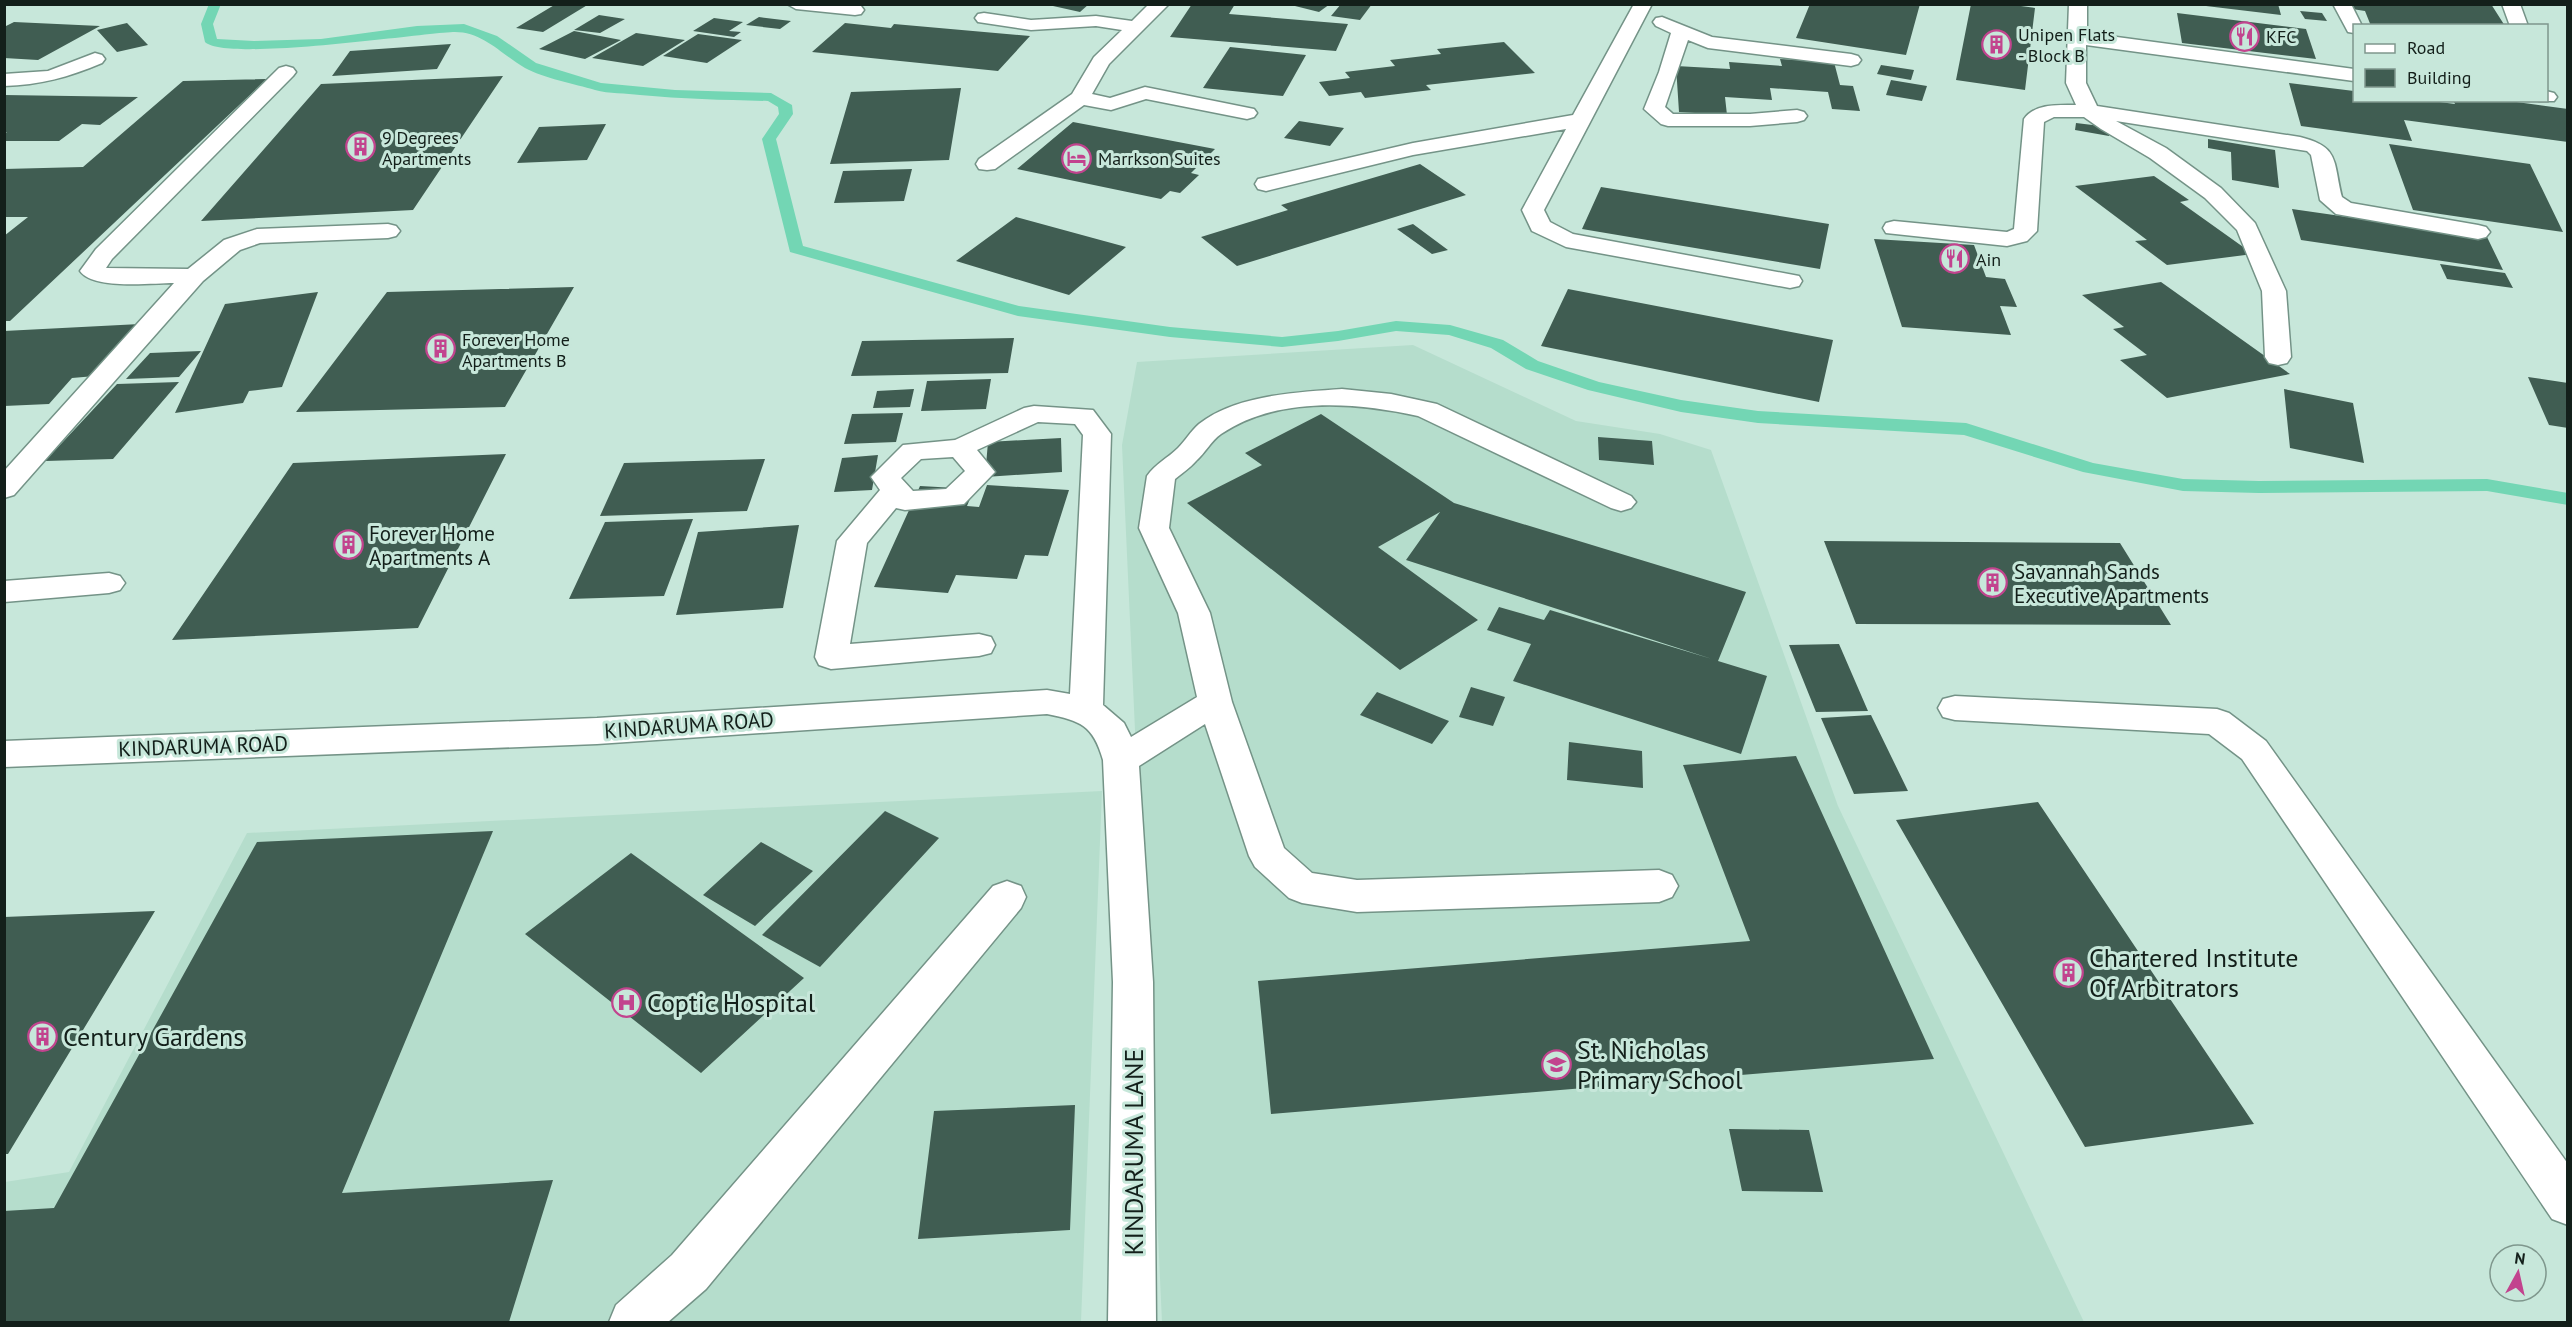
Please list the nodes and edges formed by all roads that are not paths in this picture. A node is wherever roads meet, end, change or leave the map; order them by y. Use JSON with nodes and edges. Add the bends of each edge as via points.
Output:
{"nodes":[{"id":1,"x":796,"y":4,"type":"edge"},
{"id":2,"x":1160,"y":4,"type":"edge"},
{"id":3,"x":2078,"y":4,"type":"edge"},
{"id":4,"x":2342,"y":4,"type":"edge"},
{"id":5,"x":2511,"y":4,"type":"edge"},
{"id":6,"x":1641,"y":7,"type":"edge"},
{"id":7,"x":855,"y":10,"type":"dead end"},
{"id":8,"x":984,"y":18,"type":"dead end"},
{"id":9,"x":2353,"y":24,"type":"edge"},
{"id":10,"x":2518,"y":24,"type":"edge"},
{"id":11,"x":1135,"y":27,"type":"junction"},
{"id":12,"x":1681,"y":32,"type":"junction"},
{"id":13,"x":2079,"y":38,"type":"junction"},
{"id":14,"x":95,"y":59,"type":"dead end"},
{"id":15,"x":1851,"y":60,"type":"dead end"},
{"id":16,"x":2353,"y":63,"type":"edge"},
{"id":17,"x":2320,"y":71,"type":"junction"},
{"id":18,"x":286,"y":72,"type":"dead end"},
{"id":19,"x":2353,"y":75,"type":"edge"},
{"id":20,"x":4,"y":80,"type":"edge"},
{"id":21,"x":1080,"y":98,"type":"junction"},
{"id":22,"x":2090,"y":111,"type":"junction"},
{"id":23,"x":1247,"y":113,"type":"dead end"},
{"id":24,"x":1797,"y":116,"type":"dead end"},
{"id":25,"x":1581,"y":120,"type":"junction"},
{"id":26,"x":987,"y":164,"type":"dead end"},
{"id":27,"x":1266,"y":184,"type":"dead end"},
{"id":28,"x":1894,"y":228,"type":"dead end"},
{"id":29,"x":388,"y":231,"type":"dead end"},
{"id":30,"x":2478,"y":232,"type":"dead end"},
{"id":31,"x":194,"y":276,"type":"junction"},
{"id":32,"x":1790,"y":281,"type":"dead end"},
{"id":33,"x":2278,"y":357,"type":"dead end"},
{"id":34,"x":960,"y":448,"type":"junction"},
{"id":35,"x":4,"y":489,"type":"edge"},
{"id":36,"x":896,"y":490,"type":"junction"},
{"id":37,"x":1621,"y":502,"type":"dead end"},
{"id":38,"x":109,"y":583,"type":"dead end"},
{"id":39,"x":4,"y":592,"type":"edge"},
{"id":40,"x":979,"y":645,"type":"dead end"},
{"id":41,"x":1215,"y":702,"type":"junction"},
{"id":42,"x":1955,"y":708,"type":"dead end"},
{"id":43,"x":1086,"y":710,"type":"junction"},
{"id":44,"x":4,"y":754,"type":"edge"},
{"id":45,"x":1121,"y":760,"type":"junction"},
{"id":46,"x":1659,"y":886,"type":"dead end"},
{"id":47,"x":1007,"y":897,"type":"dead end"},
{"id":48,"x":1133,"y":982,"type":"joint"},
{"id":49,"x":2568,"y":1203,"type":"edge"},
{"id":50,"x":633,"y":1323,"type":"edge"},
{"id":51,"x":1132,"y":1323,"type":"edge"}],
"edges":[{"from":1,"to":7,"type":"street"},
{"from":2,"to":11,"type":"street"},
{"from":3,"to":13,"type":"street"},
{"from":4,"to":9,"type":"street"},
{"from":5,"to":10,"type":"street"},
{"from":6,"to":12,"type":"street"},
{"from":6,"to":25,"type":"street"},
{"from":8,"to":11,"type":"street","via":[[1031,25],[1096,21]]},
{"from":11,"to":21,"type":"street","via":[[1101,61]]},
{"from":12,"to":15,"type":"street","via":[[1708,42]]},
{"from":12,"to":24,"type":"street","via":[[1654,110],[1668,120]]},
{"from":13,"to":17,"type":"street"},
{"from":13,"to":22,"type":"street","via":[[2076,83]]},
{"from":14,"to":20,"type":"street","via":[[41,80]]},
{"from":16,"to":17,"type":"street"},
{"from":17,"to":19,"type":"street"},
{"from":18,"to":31,"type":"street","via":[[104,254],[92,271],[103,276]]},
{"from":21,"to":23,"type":"street","via":[[1111,104],[1146,93]]},
{"from":21,"to":26,"type":"street"},
{"from":22,"to":28,"type":"street","via":[[2050,111],[2034,119],[2025,231],[2019,236],[2007,239]]},
{"from":22,"to":30,"type":"street","via":[[2314,147],[2321,153],[2335,205]]},
{"from":22,"to":33,"type":"street","via":[[2213,193],[2247,228],[2274,291]]},
{"from":25,"to":27,"type":"street","via":[[1413,149]]},
{"from":25,"to":32,"type":"street","via":[[1533,210],[1540,226],[1566,240]]},
{"from":29,"to":31,"type":"street","via":[[257,236],[232,245]]},
{"from":31,"to":35,"type":"street"},
{"from":34,"to":36,"type":"street","via":[[913,451],[885,477]]},
{"from":34,"to":36,"type":"street","via":[[981,472],[954,498],[905,501]]},
{"from":34,"to":43,"type":"street","via":[[1034,414],[1083,416],[1097,434]]},
{"from":36,"to":40,"type":"street","via":[[852,541],[831,657]]},
{"from":37,"to":41,"type":"street","via":[[1427,410],[1342,397],[1292,400],[1236,414],[1209,430],[1161,476],[1154,528],[1194,613]]},
{"from":38,"to":39,"type":"street"},
{"from":41,"to":45,"type":"street"},
{"from":41,"to":46,"type":"street","via":[[1268,856],[1302,887],[1357,896]]},
{"from":42,"to":49,"type":"street","via":[[2217,722],[2254,750]]},
{"from":43,"to":44,"type":"street","name":"KINDARUMA ROAD","via":[[1047,702],[597,731]]},
{"from":43,"to":45,"type":"street","name":"KINDARUMA ROAD","via":[[1112,732]]},
{"from":45,"to":48,"type":"street","name":"KINDARUMA ROAD"},
{"from":47,"to":50,"type":"street","via":[[689,1272]]},
{"from":48,"to":51,"type":"street","name":"KINDARUMA LANE"}]}
